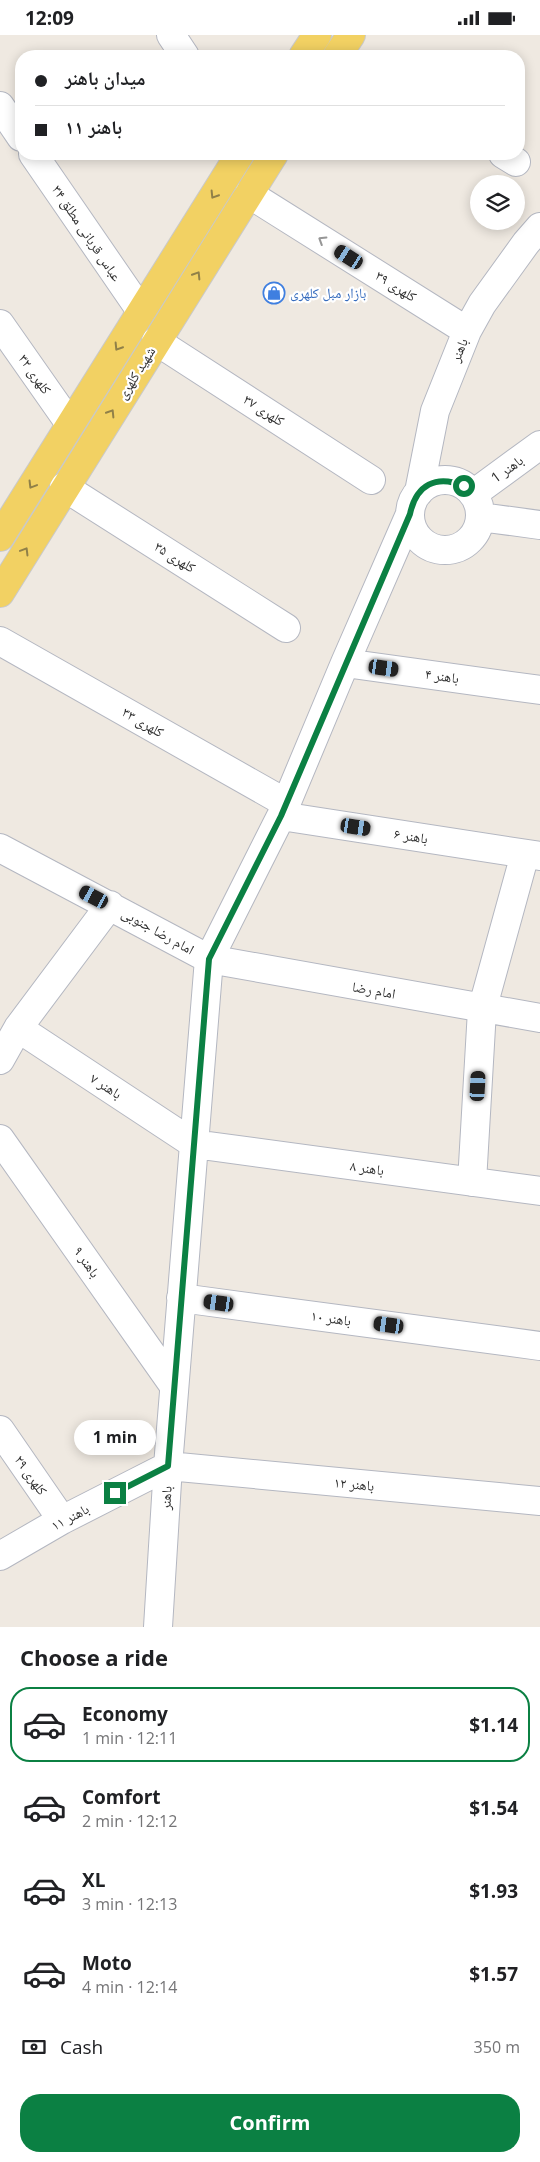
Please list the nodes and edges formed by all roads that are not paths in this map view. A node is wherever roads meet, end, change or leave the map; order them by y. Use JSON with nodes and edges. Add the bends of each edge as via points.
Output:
{"nodes":[{"id":1,"x":170,"y":35,"type":"edge"},
{"id":2,"x":317,"y":35,"type":"edge"},
{"id":3,"x":181,"y":50,"type":"edge"},
{"id":4,"x":307,"y":50,"type":"edge"},
{"id":5,"x":0,"y":106,"type":"edge"},
{"id":6,"x":15,"y":128,"type":"edge"},
{"id":7,"x":37,"y":160,"type":"edge"},
{"id":8,"x":236,"y":160,"type":"edge"},
{"id":9,"x":270,"y":160,"type":"edge"},
{"id":10,"x":249,"y":194,"type":"junction"},
{"id":11,"x":540,"y":227,"type":"edge"},
{"id":12,"x":141,"y":311,"type":"junction"},
{"id":13,"x":0,"y":324,"type":"edge"},
{"id":14,"x":467,"y":331,"type":"junction"},
{"id":15,"x":156,"y":341,"type":"junction"},
{"id":16,"x":70,"y":424,"type":"junction"},
{"id":17,"x":540,"y":445,"type":"edge"},
{"id":18,"x":372,"y":480,"type":"dead end"},
{"id":19,"x":64,"y":487,"type":"junction"},
{"id":20,"x":415,"y":503,"type":"junction"},
{"id":21,"x":477,"y":505,"type":"junction"},
{"id":22,"x":540,"y":525,"type":"edge"},
{"id":23,"x":0,"y":537,"type":"edge"},
{"id":24,"x":0,"y":593,"type":"edge"},
{"id":25,"x":286,"y":628,"type":"dead end"},
{"id":26,"x":0,"y":641,"type":"edge"},
{"id":27,"x":345,"y":663,"type":"junction"},
{"id":28,"x":540,"y":690,"type":"edge"},
{"id":29,"x":284,"y":809,"type":"junction"},
{"id":30,"x":0,"y":848,"type":"edge"},
{"id":31,"x":532,"y":855,"type":"edge"},
{"id":32,"x":110,"y":905,"type":"junction"},
{"id":33,"x":209,"y":959,"type":"junction"},
{"id":34,"x":482,"y":1010,"type":"junction"},
{"id":35,"x":540,"y":1018,"type":"edge"},
{"id":36,"x":18,"y":1028,"type":"junction"},
{"id":37,"x":0,"y":1059,"type":"edge"},
{"id":38,"x":0,"y":1139,"type":"edge"},
{"id":39,"x":194,"y":1145,"type":"junction"},
{"id":40,"x":472,"y":1182,"type":"junction"},
{"id":41,"x":540,"y":1191,"type":"edge"},
{"id":42,"x":181,"y":1298,"type":"junction"},
{"id":43,"x":540,"y":1346,"type":"edge"},
{"id":44,"x":174,"y":1386,"type":"junction"},
{"id":45,"x":0,"y":1430,"type":"edge"},
{"id":46,"x":168,"y":1466,"type":"junction"},
{"id":47,"x":540,"y":1501,"type":"edge"},
{"id":48,"x":62,"y":1520,"type":"junction"},
{"id":49,"x":0,"y":1557,"type":"edge"},
{"id":50,"x":158,"y":1627,"type":"edge"}],
"edges":[{"from":1,"to":3,"type":"street"},
{"from":2,"to":4,"type":"main road"},
{"from":5,"to":6,"type":"street"},
{"from":7,"to":12,"type":"street","name":"عباس قربانی مطلق ۳۴"},
{"from":8,"to":12,"type":"main road","name":"شهید کلهری","one_way":true},
{"from":9,"to":10,"type":"main road","name":"شهید کلهری"},
{"from":14,"to":10,"type":"street","name":"کلهری ۳۹","one_way":true},
{"from":15,"to":10,"type":"main road","name":"شهید کلهری","one_way":true},
{"from":11,"to":14,"type":"street","name":"باهنر","via":[[482,304]]},
{"from":12,"to":16,"type":"main road","name":"شهید کلهری","one_way":true},
{"from":13,"to":16,"type":"street","name":"کلهری ۳۲"},
{"from":14,"to":20,"type":"street","name":"باهنر","via":[[435,411]]},
{"from":15,"to":18,"type":"street","name":"کلهری ۳۷"},
{"from":19,"to":15,"type":"main road","name":"شهید کلهری","one_way":true},
{"from":16,"to":23,"type":"main road","name":"شهید کلهری","one_way":true},
{"from":17,"to":21,"type":"street","name":"باهنر 1"},
{"from":24,"to":19,"type":"main road","name":"شهید کلهری","one_way":true},
{"from":19,"to":25,"type":"street","name":"کلهری ۳۵"},
{"from":20,"to":21,"type":"street","via":[[434,482],[452,481],[464,486]]},
{"from":20,"to":21,"type":"street","via":[[412,526],[426,545],[438,550],[450,550],[471,539],[478,529]]},
{"from":20,"to":27,"type":"street","name":"باهنر"},
{"from":21,"to":22,"type":"street"},
{"from":26,"to":29,"type":"street","name":"کلهری ۳۳"},
{"from":27,"to":28,"type":"street","name":"باهنر ۴"},
{"from":27,"to":29,"type":"street","name":"باهنر"},
{"from":29,"to":31,"type":"street","name":"باهنر ۶"},
{"from":29,"to":33,"type":"street","name":"باهنر"},
{"from":30,"to":32,"type":"street","name":"امام رضا جنوبی"},
{"from":31,"to":34,"type":"street"},
{"from":32,"to":33,"type":"street","name":"امام رضا جنوبی"},
{"from":32,"to":36,"type":"street"},
{"from":33,"to":34,"type":"street","name":"امام رضا"},
{"from":33,"to":39,"type":"street","name":"باهنر"},
{"from":34,"to":35,"type":"street","name":"امام رضا"},
{"from":34,"to":40,"type":"street"},
{"from":36,"to":37,"type":"street"},
{"from":36,"to":39,"type":"street","name":"باهنر ۷"},
{"from":38,"to":44,"type":"street","name":"باهنر ۹"},
{"from":39,"to":40,"type":"street","name":"باهنر ۸"},
{"from":39,"to":42,"type":"street","name":"باهنر"},
{"from":40,"to":41,"type":"street","name":"باهنر ۸"},
{"from":42,"to":43,"type":"street","name":"باهنر ۱۰"},
{"from":42,"to":44,"type":"street","name":"باهنر"},
{"from":44,"to":46,"type":"street","name":"باهنر"},
{"from":45,"to":48,"type":"street","name":"کلهری ۲۹"},
{"from":46,"to":47,"type":"street","name":"باهنر ۱۲"},
{"from":46,"to":48,"type":"street","name":"باهنر ۱۱"},
{"from":46,"to":50,"type":"street","name":"باهنر"},
{"from":48,"to":49,"type":"street","name":"باهنر ۱۱"}]}
